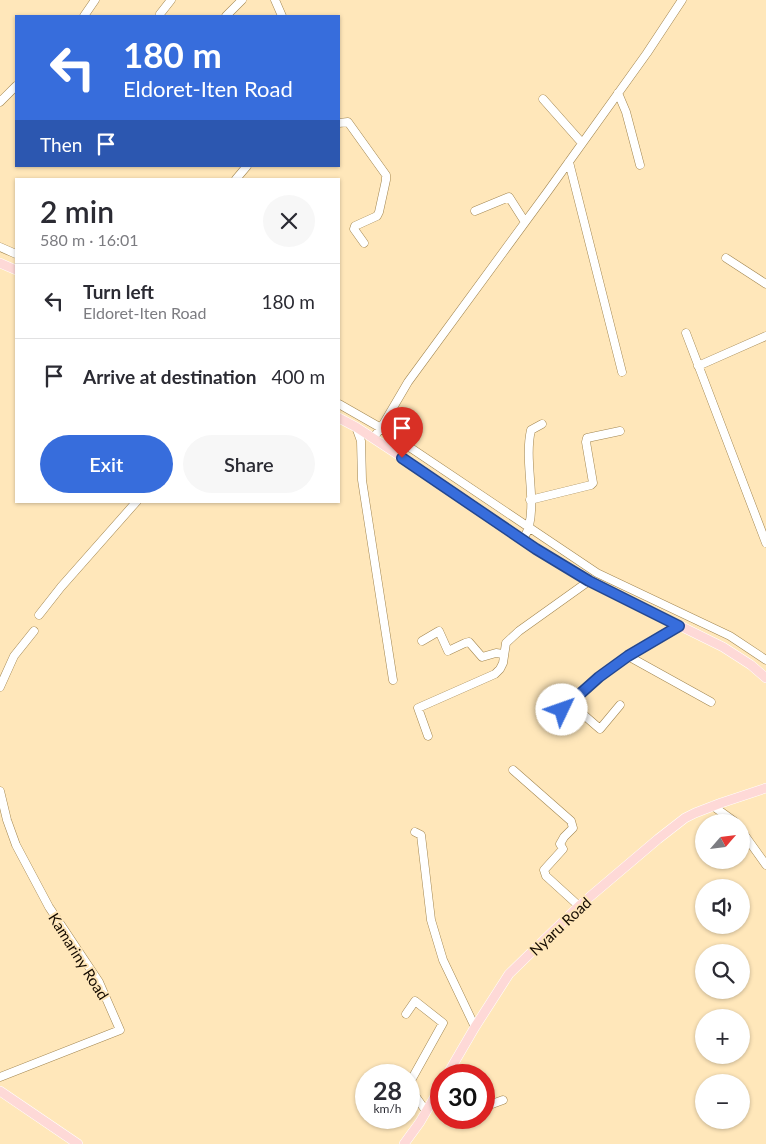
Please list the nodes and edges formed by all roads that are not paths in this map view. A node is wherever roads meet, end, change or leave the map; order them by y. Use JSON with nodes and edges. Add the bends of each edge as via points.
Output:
{"nodes":[{"id":1,"x":95,"y":0,"type":"edge"},
{"id":2,"x":170,"y":0,"type":"edge"},
{"id":3,"x":242,"y":0,"type":"edge"},
{"id":4,"x":275,"y":0,"type":"edge"},
{"id":5,"x":682,"y":0,"type":"edge"},
{"id":6,"x":160,"y":14,"type":"dead end"},
{"id":7,"x":85,"y":15,"type":"edge"},
{"id":8,"x":227,"y":15,"type":"edge"},
{"id":9,"x":282,"y":15,"type":"edge"},
{"id":10,"x":15,"y":87,"type":"edge"},
{"id":11,"x":618,"y":93,"type":"junction"},
{"id":12,"x":543,"y":99,"type":"dead end"},
{"id":13,"x":0,"y":102,"type":"edge"},
{"id":14,"x":340,"y":123,"type":"edge"},
{"id":15,"x":582,"y":143,"type":"junction"},
{"id":16,"x":569,"y":162,"type":"junction"},
{"id":17,"x":640,"y":165,"type":"dead end"},
{"id":18,"x":246,"y":167,"type":"edge"},
{"id":19,"x":237,"y":178,"type":"edge"},
{"id":20,"x":475,"y":211,"type":"dead end"},
{"id":21,"x":525,"y":222,"type":"junction"},
{"id":22,"x":364,"y":243,"type":"dead end"},
{"id":23,"x":0,"y":247,"type":"edge"},
{"id":24,"x":15,"y":254,"type":"edge"},
{"id":25,"x":726,"y":258,"type":"dead end"},
{"id":26,"x":0,"y":263,"type":"edge"},
{"id":27,"x":15,"y":270,"type":"edge"},
{"id":28,"x":766,"y":284,"type":"edge"},
{"id":29,"x":686,"y":333,"type":"dead end"},
{"id":30,"x":766,"y":336,"type":"edge"},
{"id":31,"x":698,"y":366,"type":"junction"},
{"id":32,"x":622,"y":372,"type":"dead end"},
{"id":33,"x":340,"y":405,"type":"edge"},
{"id":34,"x":340,"y":419,"type":"edge"},
{"id":35,"x":542,"y":424,"type":"dead end"},
{"id":36,"x":356,"y":427,"type":"junction"},
{"id":37,"x":381,"y":428,"type":"junction"},
{"id":38,"x":620,"y":431,"type":"dead end"},
{"id":39,"x":373,"y":438,"type":"junction"},
{"id":40,"x":530,"y":500,"type":"junction"},
{"id":41,"x":135,"y":503,"type":"edge"},
{"id":42,"x":529,"y":527,"type":"junction"},
{"id":43,"x":522,"y":540,"type":"junction"},
{"id":44,"x":766,"y":543,"type":"edge"},
{"id":45,"x":589,"y":581,"type":"junction"},
{"id":46,"x":39,"y":615,"type":"dead end"},
{"id":47,"x":679,"y":626,"type":"junction"},
{"id":48,"x":34,"y":631,"type":"dead end"},
{"id":49,"x":422,"y":641,"type":"dead end"},
{"id":50,"x":503,"y":654,"type":"junction"},
{"id":51,"x":628,"y":656,"type":"junction"},
{"id":52,"x":766,"y":660,"type":"edge"},
{"id":53,"x":766,"y":678,"type":"edge"},
{"id":54,"x":393,"y":680,"type":"dead end"},
{"id":55,"x":0,"y":687,"type":"edge"},
{"id":56,"x":711,"y":702,"type":"dead end"},
{"id":57,"x":570,"y":703,"type":"junction"},
{"id":58,"x":620,"y":705,"type":"dead end"},
{"id":59,"x":562,"y":710,"type":"dead end"},
{"id":60,"x":428,"y":736,"type":"dead end"},
{"id":61,"x":513,"y":770,"type":"dead end"},
{"id":62,"x":766,"y":788,"type":"edge"},
{"id":63,"x":0,"y":791,"type":"edge"},
{"id":64,"x":710,"y":808,"type":"junction"},
{"id":65,"x":721,"y":814,"type":"edge"},
{"id":66,"x":415,"y":832,"type":"dead end"},
{"id":67,"x":750,"y":843,"type":"edge"},
{"id":68,"x":766,"y":865,"type":"edge"},
{"id":69,"x":579,"y":906,"type":"junction"},
{"id":70,"x":406,"y":1014,"type":"dead end"},
{"id":71,"x":475,"y":1027,"type":"junction"},
{"id":72,"x":453,"y":1064,"type":"edge"},
{"id":73,"x":420,"y":1066,"type":"edge"},
{"id":74,"x":0,"y":1077,"type":"edge"},
{"id":75,"x":0,"y":1091,"type":"edge"},
{"id":76,"x":502,"y":1100,"type":"dead end"},
{"id":77,"x":420,"y":1103,"type":"edge"},
{"id":78,"x":495,"y":1103,"type":"edge"},
{"id":79,"x":430,"y":1105,"type":"edge"},
{"id":80,"x":426,"y":1112,"type":"junction"},
{"id":81,"x":78,"y":1144,"type":"edge"},
{"id":82,"x":404,"y":1144,"type":"edge"}],
"edges":[{"from":1,"to":7,"type":"street"},
{"from":2,"to":6,"type":"street"},
{"from":3,"to":8,"type":"street"},
{"from":4,"to":9,"type":"street"},
{"from":5,"to":11,"type":"street"},
{"from":10,"to":13,"type":"street"},
{"from":11,"to":15,"type":"street"},
{"from":11,"to":17,"type":"street"},
{"from":12,"to":15,"type":"street"},
{"from":14,"to":22,"type":"street","via":[[348,122],[386,175],[379,212],[354,229]]},
{"from":15,"to":16,"type":"street"},
{"from":16,"to":21,"type":"street"},
{"from":16,"to":32,"type":"street"},
{"from":18,"to":19,"type":"street"},
{"from":20,"to":21,"type":"street","via":[[509,197]]},
{"from":21,"to":37,"type":"street","via":[[408,382]]},
{"from":23,"to":24,"type":"street"},
{"from":25,"to":28,"type":"street"},
{"from":26,"to":27,"type":"main road"},
{"from":29,"to":31,"type":"street"},
{"from":30,"to":31,"type":"street"},
{"from":31,"to":44,"type":"street"},
{"from":33,"to":37,"type":"street"},
{"from":34,"to":36,"type":"main road"},
{"from":35,"to":40,"type":"street","via":[[531,430],[529,440]]},
{"from":36,"to":39,"type":"main road"},
{"from":36,"to":54,"type":"street","via":[[361,441],[362,480]]},
{"from":37,"to":39,"type":"street"},
{"from":37,"to":42,"type":"street"},
{"from":38,"to":40,"type":"street","via":[[587,438],[591,485]]},
{"from":39,"to":43,"type":"main road"},
{"from":40,"to":42,"type":"street"},
{"from":41,"to":46,"type":"street"},
{"from":42,"to":43,"type":"street"},
{"from":42,"to":52,"type":"street","via":[[597,572],[730,636]]},
{"from":43,"to":45,"type":"main road"},
{"from":45,"to":47,"type":"main road"},
{"from":45,"to":50,"type":"street","via":[[519,631],[506,644]]},
{"from":47,"to":51,"type":"street"},
{"from":47,"to":53,"type":"main road","via":[[723,647]]},
{"from":48,"to":55,"type":"street","via":[[14,656]]},
{"from":49,"to":50,"type":"street","via":[[439,631],[448,651],[469,642],[482,657]]},
{"from":50,"to":60,"type":"street","via":[[500,669],[495,674],[418,708]]},
{"from":51,"to":56,"type":"street"},
{"from":51,"to":57,"type":"street"},
{"from":57,"to":58,"type":"street","via":[[600,729]]},
{"from":57,"to":59,"type":"street"},
{"from":61,"to":69,"type":"street","via":[[571,821],[573,828],[560,844],[563,849],[544,870],[546,876]]},
{"from":62,"to":64,"type":"main road","name":"Nyaru Road"},
{"from":63,"to":74,"type":"street","name":"Kamariny Road","via":[[16,845],[49,908],[99,982],[120,1030]]},
{"from":64,"to":65,"type":"street"},
{"from":64,"to":69,"type":"main road","name":"Nyaru Road","via":[[685,818]]},
{"from":66,"to":71,"type":"street","via":[[421,835],[431,920],[447,968]]},
{"from":67,"to":68,"type":"street"},
{"from":69,"to":71,"type":"main road","name":"Nyaru Road","via":[[509,974]]},
{"from":70,"to":73,"type":"street","via":[[415,1001],[443,1023]]},
{"from":71,"to":72,"type":"main road","name":"Nyaru Road"},
{"from":75,"to":81,"type":"main road"},
{"from":76,"to":78,"type":"street"},
{"from":77,"to":80,"type":"street"},
{"from":79,"to":80,"type":"main road"},
{"from":80,"to":82,"type":"main road"}]}
